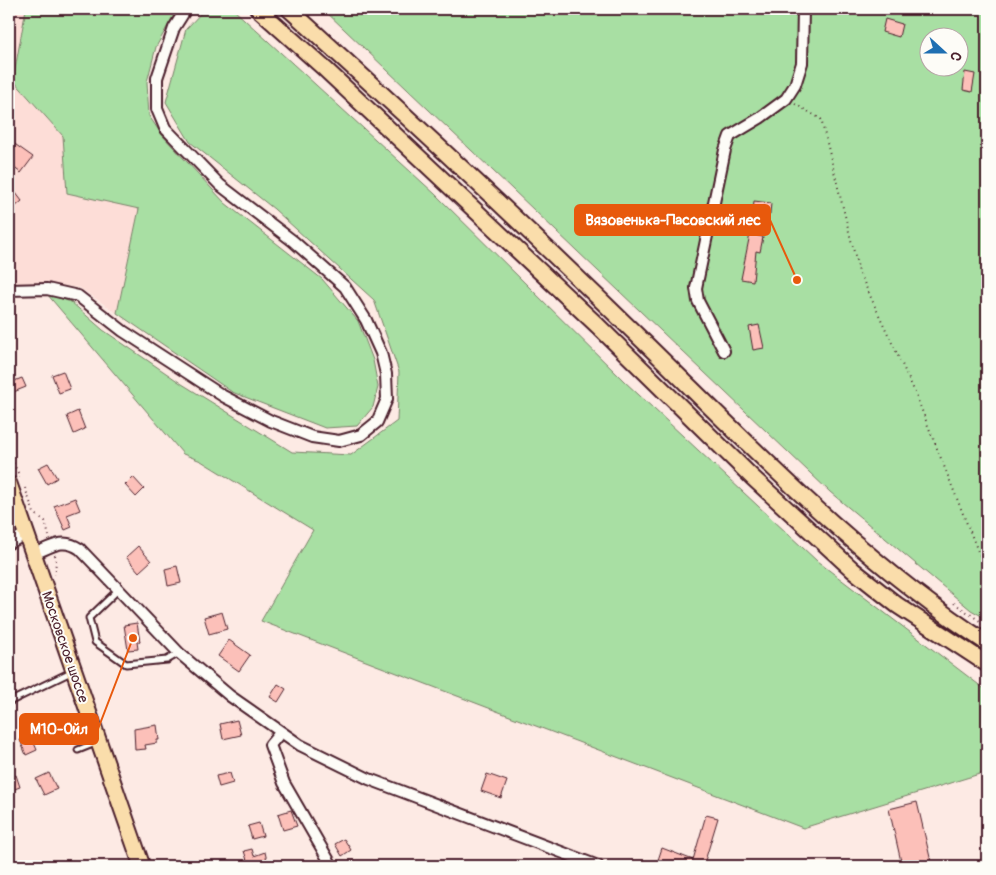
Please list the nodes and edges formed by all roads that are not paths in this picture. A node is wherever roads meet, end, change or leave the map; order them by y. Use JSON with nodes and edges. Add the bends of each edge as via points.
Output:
{"nodes":[{"id":1,"x":186,"y":9,"type":"edge"},
{"id":2,"x":258,"y":9,"type":"edge"},
{"id":3,"x":289,"y":9,"type":"edge"},
{"id":4,"x":803,"y":9,"type":"edge"},
{"id":5,"x":9,"y":290,"type":"edge"},
{"id":6,"x":724,"y":351,"type":"dead end"},
{"id":7,"x":9,"y":484,"type":"edge"},
{"id":8,"x":26,"y":534,"type":"junction"},
{"id":9,"x":9,"y":543,"type":"edge"},
{"id":10,"x":34,"y":554,"type":"junction"},
{"id":11,"x":118,"y":590,"type":"junction"},
{"id":12,"x":987,"y":643,"type":"edge"},
{"id":13,"x":179,"y":653,"type":"junction"},
{"id":14,"x":987,"y":664,"type":"edge"},
{"id":15,"x":74,"y":671,"type":"junction"},
{"id":16,"x":9,"y":702,"type":"edge"},
{"id":17,"x":280,"y":733,"type":"junction"},
{"id":18,"x":98,"y":742,"type":"junction"},
{"id":19,"x":78,"y":750,"type":"dead end"},
{"id":20,"x":142,"y":866,"type":"edge"},
{"id":21,"x":332,"y":866,"type":"edge"},
{"id":22,"x":598,"y":866,"type":"edge"}],
"edges":[{"from":1,"to":5,"type":"street","via":[[174,28],[157,78],[157,109],[166,128],[220,185],[293,241],[345,287],[366,320],[381,353],[386,374],[387,399],[377,422],[361,435],[339,441],[312,437],[222,396],[78,296],[47,289]]},
{"from":2,"to":14,"type":"main road","via":[[597,324],[752,477],[846,564],[897,605]]},
{"from":3,"to":12,"type":"main road","via":[[612,311],[821,514],[913,591]]},
{"from":4,"to":6,"type":"street","via":[[802,63],[795,85],[786,99],[730,136],[725,150],[696,288],[698,302]]},
{"from":7,"to":8,"type":"main road","name":"Московское шоссе"},
{"from":8,"to":9,"type":"street"},
{"from":8,"to":10,"type":"main road","name":"Московское шоссе"},
{"from":10,"to":11,"type":"street","via":[[64,542],[73,544]]},
{"from":10,"to":15,"type":"main road","name":"Московское шоссе"},
{"from":11,"to":13,"type":"street"},
{"from":11,"to":13,"type":"lane","via":[[90,618],[95,642],[126,664],[167,660]]},
{"from":13,"to":17,"type":"street"},
{"from":15,"to":16,"type":"lane"},
{"from":15,"to":18,"type":"main road","name":"Московское шоссе"},
{"from":17,"to":21,"type":"street","via":[[270,745],[284,783]]},
{"from":17,"to":22,"type":"street","via":[[369,779]]},
{"from":18,"to":19,"type":"lane"},
{"from":18,"to":20,"type":"main road","name":"Московское шоссе"}]}
